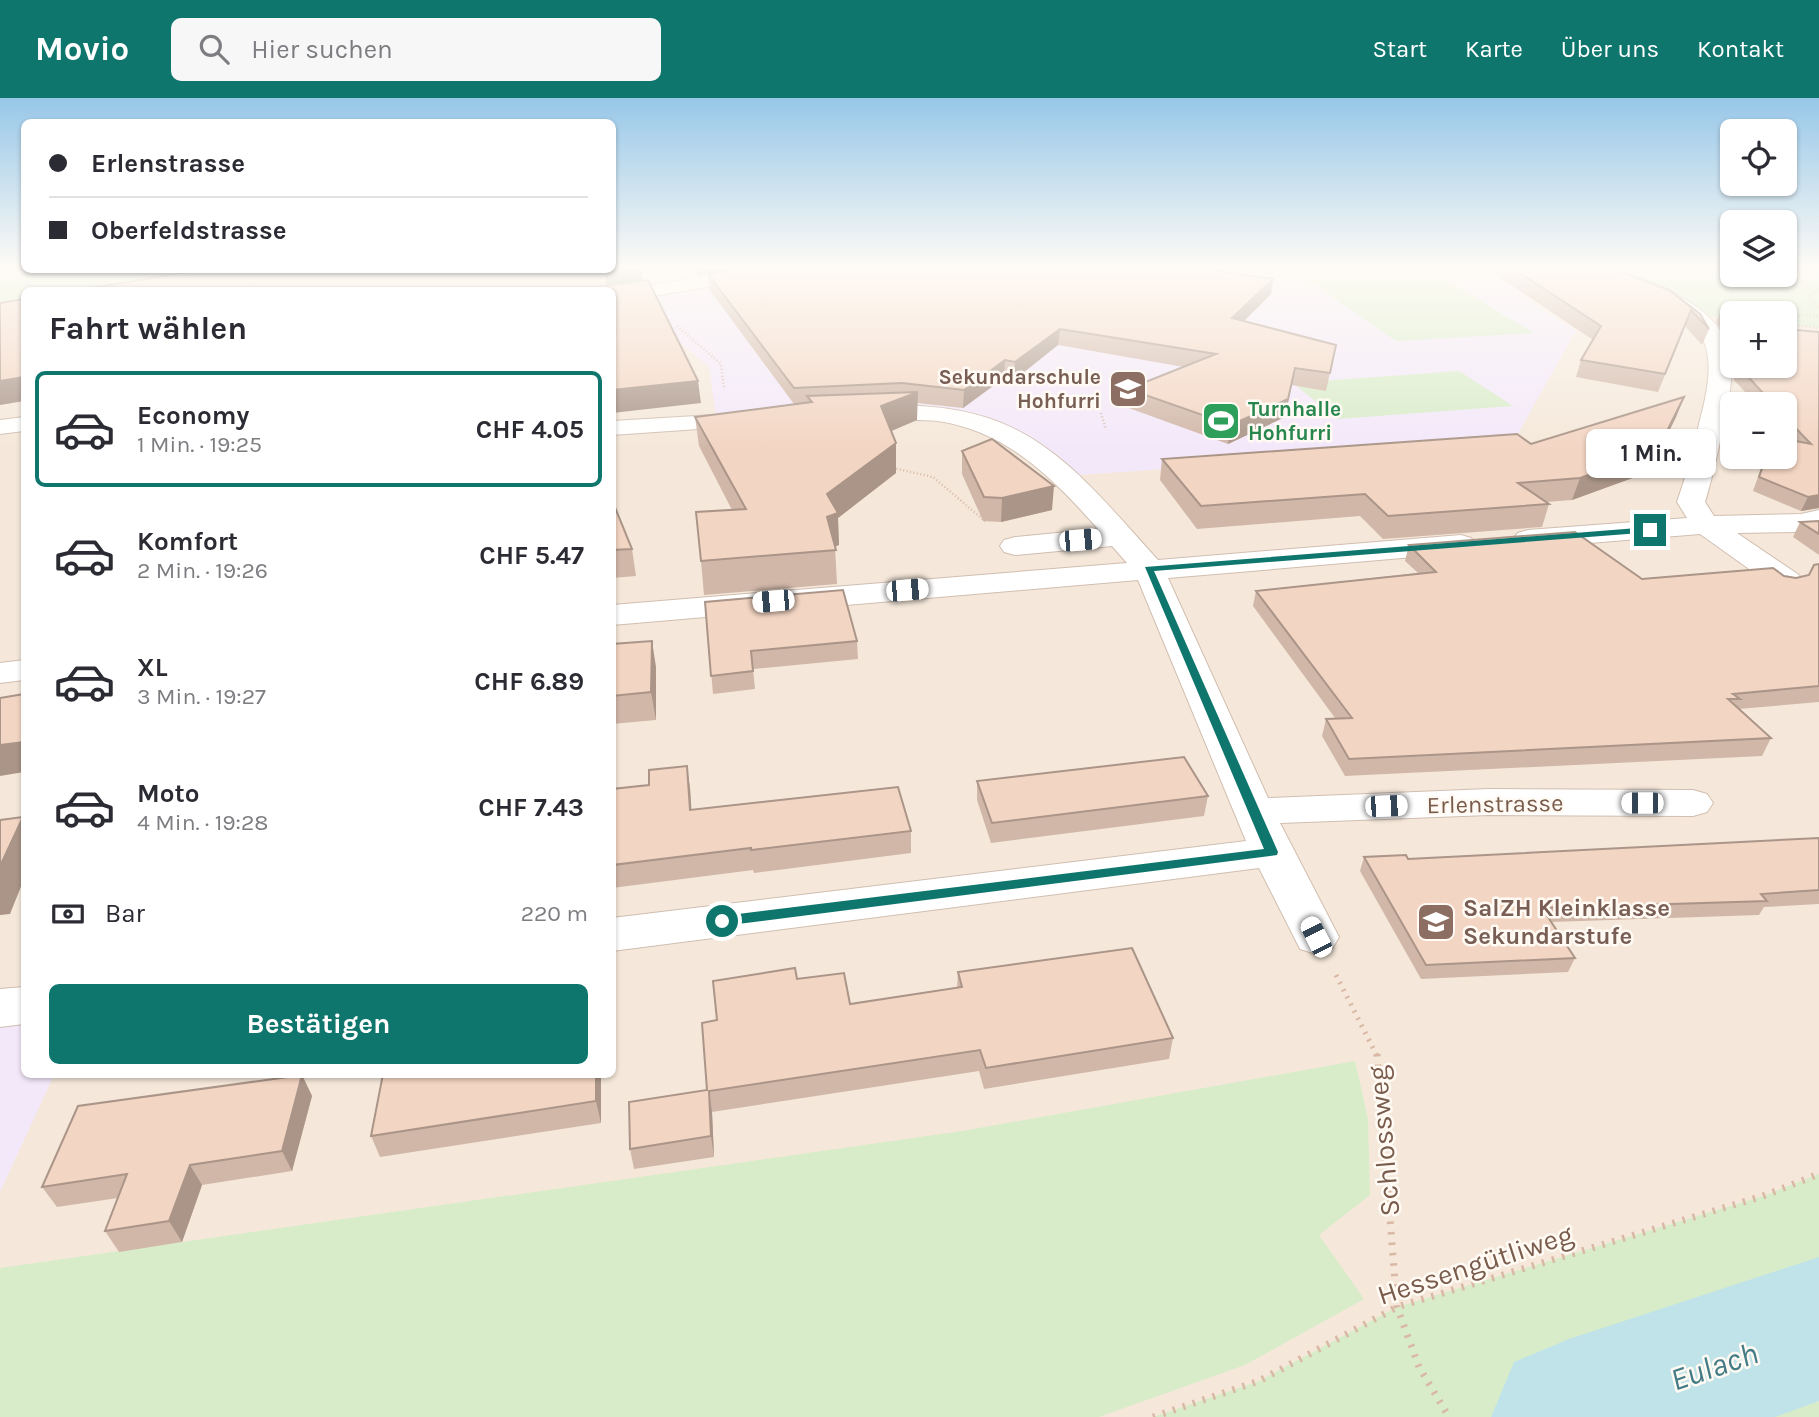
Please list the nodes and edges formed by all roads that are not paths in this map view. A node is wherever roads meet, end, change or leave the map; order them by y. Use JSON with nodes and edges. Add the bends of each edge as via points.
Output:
{"nodes":[{"id":1,"x":1703,"y":328,"type":"edge"},
{"id":2,"x":846,"y":412,"type":"edge"},
{"id":3,"x":767,"y":418,"type":"edge"},
{"id":4,"x":21,"y":424,"type":"edge"},
{"id":5,"x":0,"y":427,"type":"edge"},
{"id":6,"x":616,"y":428,"type":"edge"},
{"id":7,"x":1819,"y":519,"type":"edge"},
{"id":8,"x":1706,"y":525,"type":"junction"},
{"id":9,"x":1120,"y":536,"type":"junction"},
{"id":10,"x":1014,"y":546,"type":"road end"},
{"id":11,"x":1149,"y":569,"type":"junction"},
{"id":12,"x":1788,"y":582,"type":"edge"},
{"id":13,"x":616,"y":615,"type":"edge"},
{"id":14,"x":21,"y":670,"type":"edge"},
{"id":15,"x":0,"y":673,"type":"edge"},
{"id":16,"x":1693,"y":803,"type":"dead end"},
{"id":17,"x":1256,"y":811,"type":"junction"},
{"id":18,"x":1272,"y":852,"type":"junction"},
{"id":19,"x":616,"y":934,"type":"edge"},
{"id":20,"x":1316,"y":937,"type":"road end"},
{"id":21,"x":21,"y":1006,"type":"edge"},
{"id":22,"x":0,"y":1008,"type":"edge"}],
"edges":[{"from":1,"to":8,"type":"street","via":[[1723,365],[1691,502]]},
{"from":2,"to":9,"type":"street","via":[[937,414],[980,423],[1013,438],[1063,473]]},
{"from":3,"to":6,"type":"street"},
{"from":4,"to":5,"type":"street"},
{"from":7,"to":8,"type":"street"},
{"from":8,"to":11,"type":"street"},
{"from":8,"to":12,"type":"street"},
{"from":9,"to":10,"type":"street"},
{"from":9,"to":11,"type":"street"},
{"from":11,"to":13,"type":"street"},
{"from":11,"to":17,"type":"street"},
{"from":14,"to":15,"type":"street"},
{"from":16,"to":17,"type":"street","name":"Erlenstrasse","via":[[1489,802]]},
{"from":17,"to":18,"type":"street"},
{"from":18,"to":19,"type":"street"},
{"from":18,"to":20,"type":"street"},
{"from":21,"to":22,"type":"street"}]}
